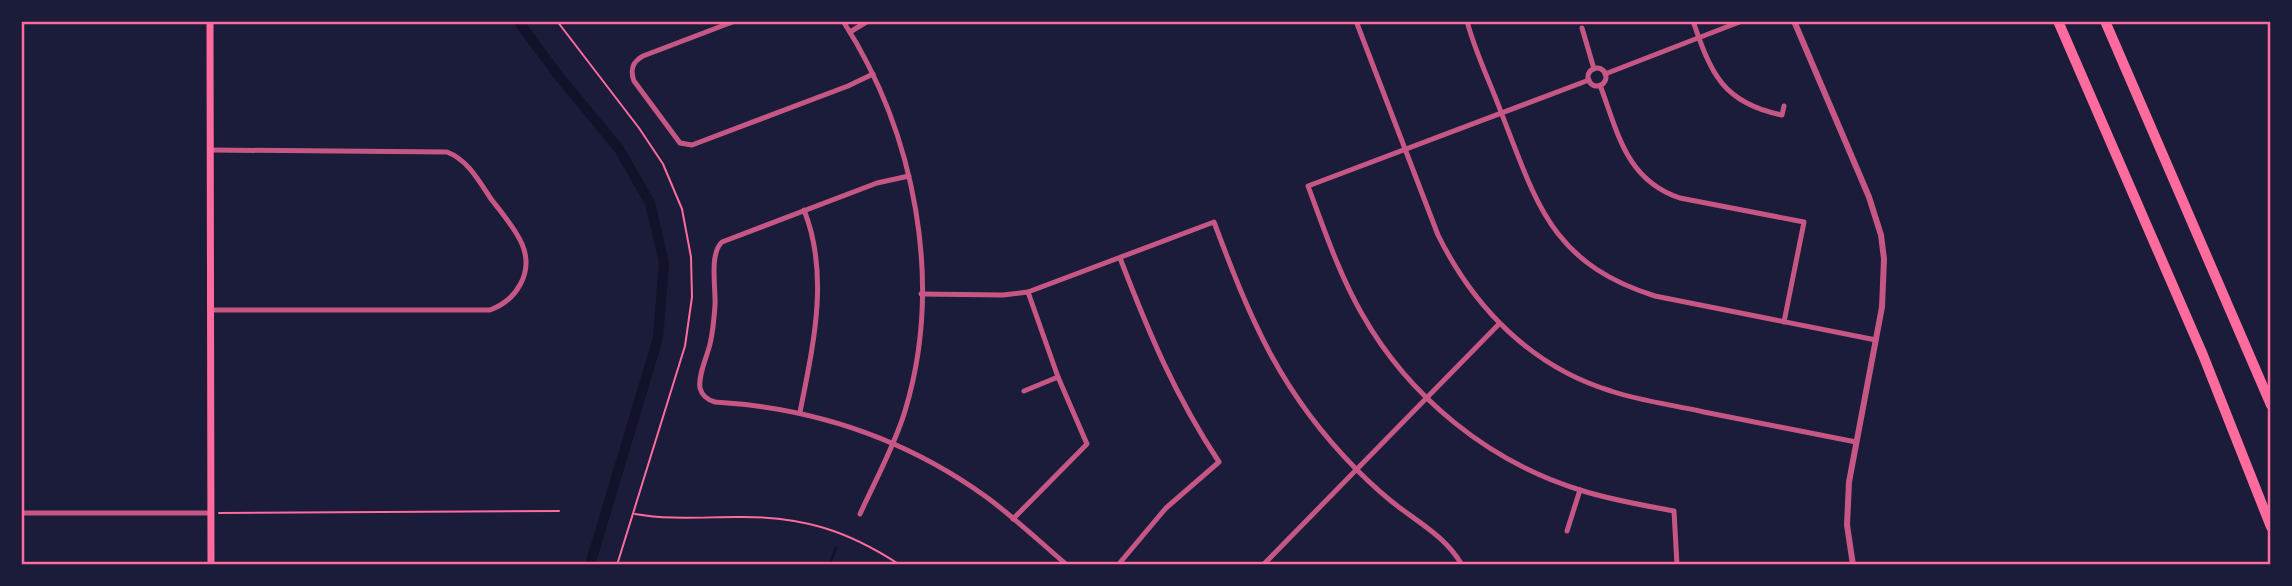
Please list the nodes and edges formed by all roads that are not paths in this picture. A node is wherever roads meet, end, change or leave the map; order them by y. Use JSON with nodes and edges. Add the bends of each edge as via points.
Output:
{"nodes":[{"id":1,"x":210,"y":21,"type":"edge"},
{"id":2,"x":735,"y":21,"type":"edge"},
{"id":3,"x":843,"y":21,"type":"edge"},
{"id":4,"x":868,"y":21,"type":"edge"},
{"id":5,"x":1356,"y":21,"type":"edge"},
{"id":6,"x":1467,"y":21,"type":"edge"},
{"id":7,"x":1693,"y":21,"type":"edge"},
{"id":8,"x":1742,"y":21,"type":"edge"},
{"id":9,"x":1794,"y":21,"type":"edge"},
{"id":10,"x":2058,"y":21,"type":"edge"},
{"id":11,"x":2105,"y":21,"type":"edge"},
{"id":12,"x":1582,"y":28,"type":"dead end"},
{"id":13,"x":850,"y":32,"type":"junction"},
{"id":14,"x":1699,"y":38,"type":"junction"},
{"id":15,"x":1594,"y":69,"type":"junction"},
{"id":16,"x":873,"y":74,"type":"junction"},
{"id":17,"x":1605,"y":74,"type":"junction"},
{"id":18,"x":1588,"y":80,"type":"junction"},
{"id":19,"x":1600,"y":85,"type":"junction"},
{"id":20,"x":1784,"y":106,"type":"dead end"},
{"id":21,"x":1502,"y":113,"type":"junction"},
{"id":22,"x":210,"y":150,"type":"junction"},
{"id":23,"x":1405,"y":150,"type":"junction"},
{"id":24,"x":909,"y":176,"type":"junction"},
{"id":25,"x":804,"y":210,"type":"junction"},
{"id":26,"x":1121,"y":258,"type":"junction"},
{"id":27,"x":1028,"y":292,"type":"junction"},
{"id":28,"x":921,"y":294,"type":"junction"},
{"id":29,"x":211,"y":310,"type":"junction"},
{"id":30,"x":1784,"y":322,"type":"junction"},
{"id":31,"x":1499,"y":324,"type":"junction"},
{"id":32,"x":1876,"y":340,"type":"junction"},
{"id":33,"x":1058,"y":377,"type":"junction"},
{"id":34,"x":1024,"y":391,"type":"dead end"},
{"id":35,"x":1427,"y":398,"type":"junction"},
{"id":36,"x":2271,"y":405,"type":"edge"},
{"id":37,"x":800,"y":412,"type":"junction"},
{"id":38,"x":892,"y":442,"type":"junction"},
{"id":39,"x":1856,"y":442,"type":"junction"},
{"id":40,"x":1357,"y":469,"type":"junction"},
{"id":41,"x":1580,"y":490,"type":"junction"},
{"id":42,"x":21,"y":513,"type":"edge"},
{"id":43,"x":211,"y":513,"type":"junction"},
{"id":44,"x":860,"y":514,"type":"dead end"},
{"id":45,"x":1013,"y":519,"type":"junction"},
{"id":46,"x":2271,"y":527,"type":"edge"},
{"id":47,"x":1567,"y":531,"type":"dead end"},
{"id":48,"x":211,"y":565,"type":"edge"},
{"id":49,"x":1067,"y":565,"type":"edge"},
{"id":50,"x":1118,"y":565,"type":"edge"},
{"id":51,"x":1263,"y":565,"type":"edge"},
{"id":52,"x":1462,"y":565,"type":"edge"},
{"id":53,"x":1677,"y":565,"type":"edge"},
{"id":54,"x":1853,"y":565,"type":"edge"}],
"edges":[{"from":1,"to":22,"type":"main road"},
{"from":2,"to":16,"type":"street","via":[[633,64],[634,81],[680,143],[692,145]]},
{"from":3,"to":13,"type":"street"},
{"from":4,"to":13,"type":"street"},
{"from":5,"to":23,"type":"street"},
{"from":6,"to":21,"type":"street"},
{"from":7,"to":14,"type":"street"},
{"from":8,"to":14,"type":"street"},
{"from":9,"to":32,"type":"street","via":[[1881,235],[1885,283]]},
{"from":10,"to":46,"type":"highway","via":[[2203,355]]},
{"from":11,"to":36,"type":"highway"},
{"from":12,"to":15,"type":"street"},
{"from":13,"to":16,"type":"street"},
{"from":14,"to":17,"type":"street"},
{"from":14,"to":20,"type":"street","via":[[1714,74],[1737,99],[1782,115]]},
{"from":15,"to":17,"type":"street"},
{"from":15,"to":18,"type":"street"},
{"from":16,"to":24,"type":"street"},
{"from":17,"to":19,"type":"street"},
{"from":18,"to":19,"type":"street"},
{"from":18,"to":21,"type":"street"},
{"from":19,"to":30,"type":"street","via":[[1627,156],[1655,187],[1680,198],[1804,222]]},
{"from":21,"to":23,"type":"street"},
{"from":21,"to":30,"type":"street","via":[[1535,199],[1561,240],[1583,260],[1605,276],[1643,292]]},
{"from":22,"to":29,"type":"main road"},
{"from":22,"to":29,"type":"street","via":[[436,150],[453,154],[467,165],[518,235],[526,260],[519,289],[490,310]]},
{"from":23,"to":31,"type":"street","via":[[1451,262]]},
{"from":23,"to":35,"type":"street","via":[[1308,186],[1361,313],[1391,358]]},
{"from":24,"to":25,"type":"street"},
{"from":24,"to":28,"type":"street"},
{"from":25,"to":37,"type":"street","via":[[814,239],[817,293],[812,354]]},
{"from":25,"to":37,"type":"street","via":[[722,242],[716,249],[714,321],[700,387],[705,397],[716,402]]},
{"from":26,"to":27,"type":"street"},
{"from":26,"to":40,"type":"street","via":[[1214,222],[1273,362],[1311,418]]},
{"from":26,"to":50,"type":"street","via":[[1164,367],[1219,462],[1166,508]]},
{"from":27,"to":28,"type":"street"},
{"from":27,"to":33,"type":"street"},
{"from":28,"to":38,"type":"street","via":[[909,395]]},
{"from":29,"to":43,"type":"main road"},
{"from":30,"to":32,"type":"street"},
{"from":31,"to":35,"type":"street"},
{"from":31,"to":39,"type":"street","via":[[1551,364],[1609,391]]},
{"from":32,"to":39,"type":"street"},
{"from":33,"to":34,"type":"street"},
{"from":33,"to":45,"type":"street","via":[[1087,444]]},
{"from":35,"to":40,"type":"street"},
{"from":35,"to":41,"type":"street","via":[[1496,452]]},
{"from":37,"to":38,"type":"street"},
{"from":38,"to":44,"type":"street"},
{"from":38,"to":45,"type":"street","via":[[960,478]]},
{"from":39,"to":54,"type":"street","via":[[1847,508]]},
{"from":40,"to":51,"type":"street"},
{"from":40,"to":52,"type":"street","via":[[1446,543]]},
{"from":41,"to":47,"type":"street"},
{"from":41,"to":53,"type":"street","via":[[1674,511]]},
{"from":42,"to":43,"type":"street"},
{"from":43,"to":48,"type":"main road"},
{"from":45,"to":49,"type":"street"}]}
